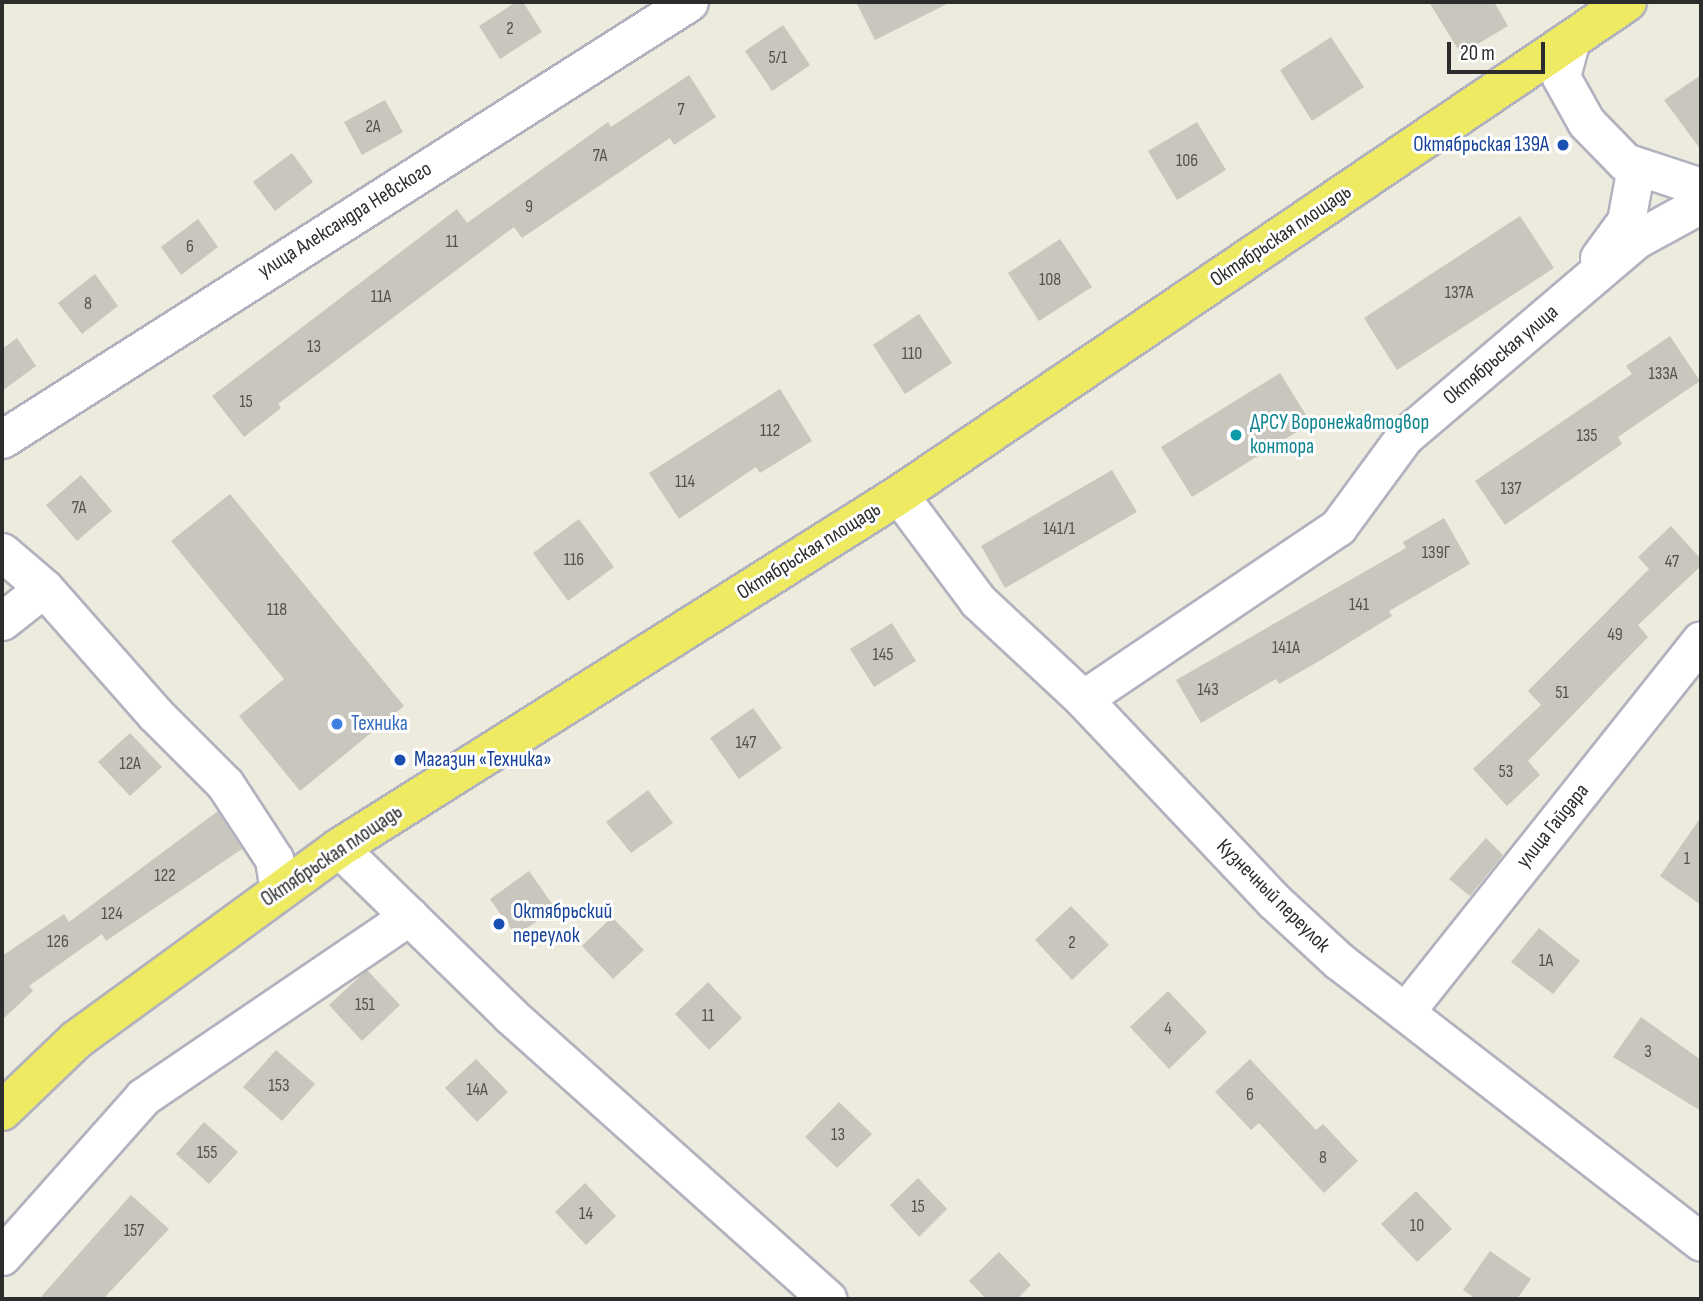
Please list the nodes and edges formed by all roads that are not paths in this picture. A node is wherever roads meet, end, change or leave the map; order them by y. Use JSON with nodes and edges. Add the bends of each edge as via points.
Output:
{"nodes":[{"id":1,"x":689,"y":2,"type":"edge"},
{"id":2,"x":1627,"y":2,"type":"edge"},
{"id":3,"x":1570,"y":39,"type":"junction"},
{"id":4,"x":1636,"y":167,"type":"junction"},
{"id":5,"x":1701,"y":187,"type":"edge"},
{"id":6,"x":1701,"y":204,"type":"edge"},
{"id":7,"x":1575,"y":292,"type":"junction"},
{"id":8,"x":2,"y":439,"type":"edge"},
{"id":9,"x":898,"y":495,"type":"junction"},
{"id":10,"x":2,"y":552,"type":"edge"},
{"id":11,"x":44,"y":588,"type":"junction"},
{"id":12,"x":2,"y":621,"type":"edge"},
{"id":13,"x":1701,"y":640,"type":"edge"},
{"id":14,"x":1083,"y":699,"type":"junction"},
{"id":15,"x":339,"y":848,"type":"junction"},
{"id":16,"x":279,"y":891,"type":"junction"},
{"id":17,"x":409,"y":916,"type":"junction"},
{"id":18,"x":1405,"y":1012,"type":"junction"},
{"id":19,"x":2,"y":1111,"type":"edge"},
{"id":20,"x":1701,"y":1242,"type":"edge"},
{"id":21,"x":2,"y":1256,"type":"edge"},
{"id":22,"x":828,"y":1299,"type":"edge"}],
"edges":[{"from":1,"to":8,"type":"street","name":"улица Александра Невского"},
{"from":2,"to":3,"type":"main road","name":"Октябрьская площадь"},
{"from":3,"to":4,"type":"street","via":[[1561,76],[1586,122],[1625,162]]},
{"from":3,"to":9,"type":"main road","name":"Октябрьская площадь"},
{"from":4,"to":5,"type":"street"},
{"from":4,"to":7,"type":"street","via":[[1626,221]]},
{"from":6,"to":7,"type":"street","name":"Октябрьская улица","via":[[1637,239]]},
{"from":7,"to":14,"type":"street","name":"Октябрьская улица","via":[[1404,438],[1338,527]]},
{"from":9,"to":14,"type":"street","name":"Кузнечный переулок","via":[[978,601]]},
{"from":9,"to":15,"type":"main road","name":"Октябрьская площадь"},
{"from":10,"to":11,"type":"street"},
{"from":11,"to":12,"type":"street"},
{"from":11,"to":16,"type":"street","via":[[155,715],[225,784],[274,859]]},
{"from":13,"to":18,"type":"street","name":"улица Гайдара"},
{"from":14,"to":18,"type":"street","name":"Кузнечный переулок","via":[[1275,902],[1339,961]]},
{"from":15,"to":16,"type":"main road","name":"Октябрьская площадь"},
{"from":15,"to":17,"type":"street"},
{"from":16,"to":19,"type":"main road","name":"Октябрьская площадь","via":[[76,1040]]},
{"from":17,"to":21,"type":"street","via":[[143,1097]]},
{"from":17,"to":22,"type":"street","via":[[510,1015]]},
{"from":18,"to":20,"type":"street","name":"Кузнечный переулок"}]}
